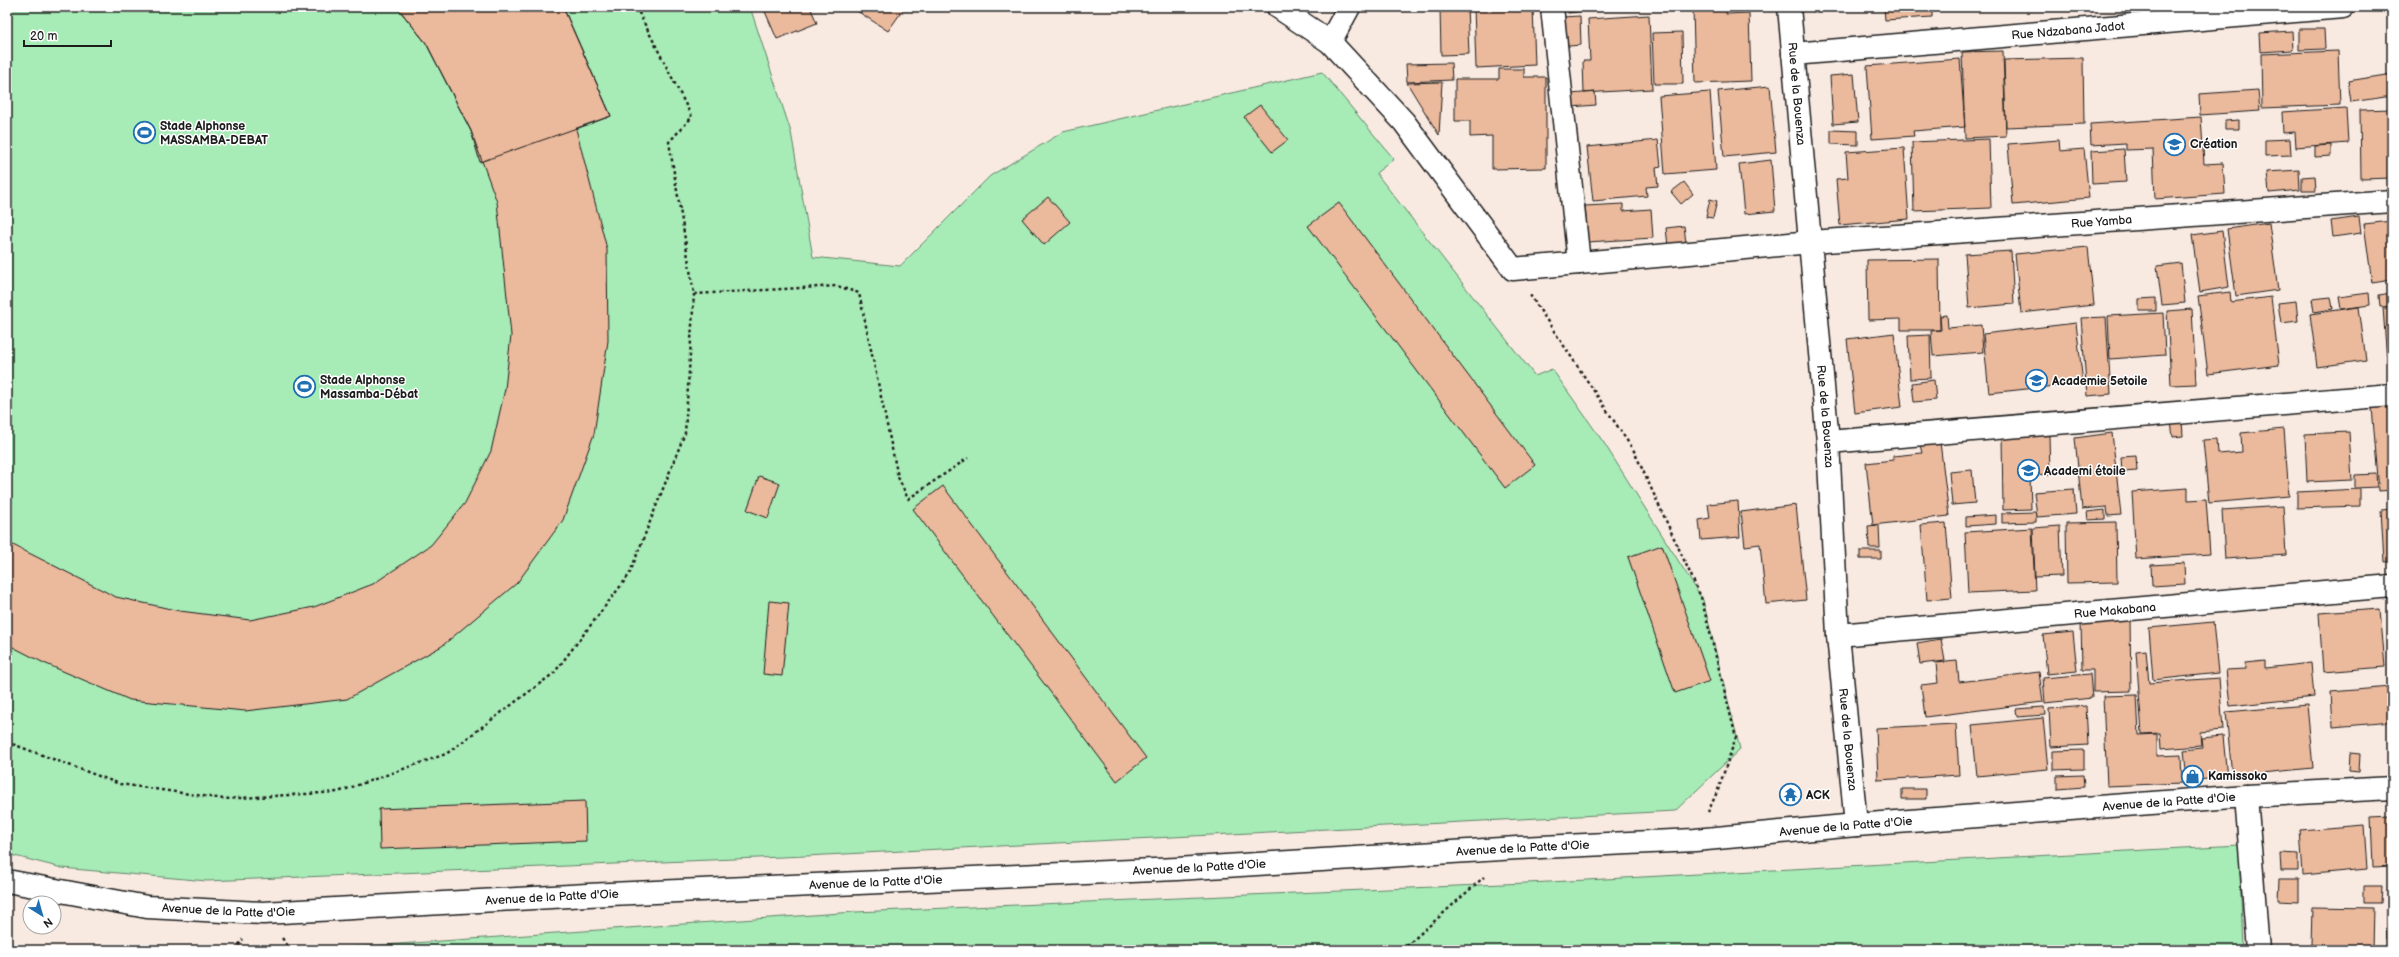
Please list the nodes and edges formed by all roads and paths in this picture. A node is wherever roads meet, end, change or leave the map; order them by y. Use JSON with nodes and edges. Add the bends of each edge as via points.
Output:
{"nodes":[{"id":1,"x":636,"y":7,"type":"edge"},
{"id":2,"x":1278,"y":7,"type":"edge"},
{"id":3,"x":1349,"y":7,"type":"edge"},
{"id":4,"x":1552,"y":7,"type":"edge"},
{"id":5,"x":1790,"y":7,"type":"edge"},
{"id":6,"x":2343,"y":7,"type":"edge"},
{"id":7,"x":1330,"y":42,"type":"junction"},
{"id":8,"x":1793,"y":54,"type":"junction"},
{"id":9,"x":2392,"y":201,"type":"edge"},
{"id":10,"x":1811,"y":242,"type":"junction"},
{"id":11,"x":1579,"y":263,"type":"junction"},
{"id":12,"x":1513,"y":269,"type":"junction"},
{"id":13,"x":694,"y":294,"type":"junction"},
{"id":14,"x":2392,"y":395,"type":"edge"},
{"id":15,"x":1828,"y":442,"type":"junction"},
{"id":16,"x":968,"y":458,"type":"dead end"},
{"id":17,"x":2392,"y":586,"type":"edge"},
{"id":18,"x":1838,"y":634,"type":"junction"},
{"id":19,"x":7,"y":742,"type":"edge"},
{"id":20,"x":2392,"y":788,"type":"edge"},
{"id":21,"x":2246,"y":796,"type":"junction"},
{"id":22,"x":1856,"y":825,"type":"junction"},
{"id":23,"x":1695,"y":840,"type":"junction"},
{"id":24,"x":1517,"y":848,"type":"junction"},
{"id":25,"x":7,"y":881,"type":"edge"},
{"id":26,"x":1402,"y":950,"type":"edge"},
{"id":27,"x":2258,"y":950,"type":"edge"}],
"edges":[{"from":1,"to":13,"type":"path","via":[[692,117],[669,142]]},
{"from":2,"to":7,"type":"street"},
{"from":3,"to":7,"type":"street"},
{"from":4,"to":11,"type":"street"},
{"from":5,"to":8,"type":"street","name":"Rue de la Bouenza"},
{"from":6,"to":8,"type":"street","name":"Rue Ndzabana Jadot"},
{"from":7,"to":12,"type":"street","via":[[1404,122]]},
{"from":8,"to":10,"type":"street","name":"Rue de la Bouenza"},
{"from":9,"to":10,"type":"street","name":"Rue Yamba"},
{"from":10,"to":11,"type":"street","name":"Rue Yamba"},
{"from":10,"to":15,"type":"street","name":"Rue de la Bouenza"},
{"from":11,"to":12,"type":"street","name":"Rue Yamba"},
{"from":12,"to":23,"type":"path","via":[[1634,451],[1700,597],[1736,737],[1718,790]]},
{"from":13,"to":16,"type":"path","via":[[837,286],[859,293],[898,477],[908,499]]},
{"from":13,"to":19,"type":"path","via":[[685,433],[629,575],[554,673],[446,754],[338,792],[224,799],[120,784]]},
{"from":14,"to":15,"type":"street"},
{"from":15,"to":18,"type":"street","name":"Rue de la Bouenza"},
{"from":17,"to":18,"type":"street","name":"Rue Makabana"},
{"from":18,"to":22,"type":"street","name":"Rue de la Bouenza"},
{"from":20,"to":21,"type":"street","name":"Avenue de la Patte d'Oie"},
{"from":21,"to":22,"type":"street","name":"Avenue de la Patte d'Oie"},
{"from":21,"to":27,"type":"street"},
{"from":22,"to":23,"type":"street","name":"Avenue de la Patte d'Oie"},
{"from":23,"to":24,"type":"street","name":"Avenue de la Patte d'Oie"},
{"from":24,"to":25,"type":"street","name":"Avenue de la Patte d'Oie","via":[[1177,869],[587,895],[263,913],[147,907]]},
{"from":24,"to":26,"type":"path"}]}
